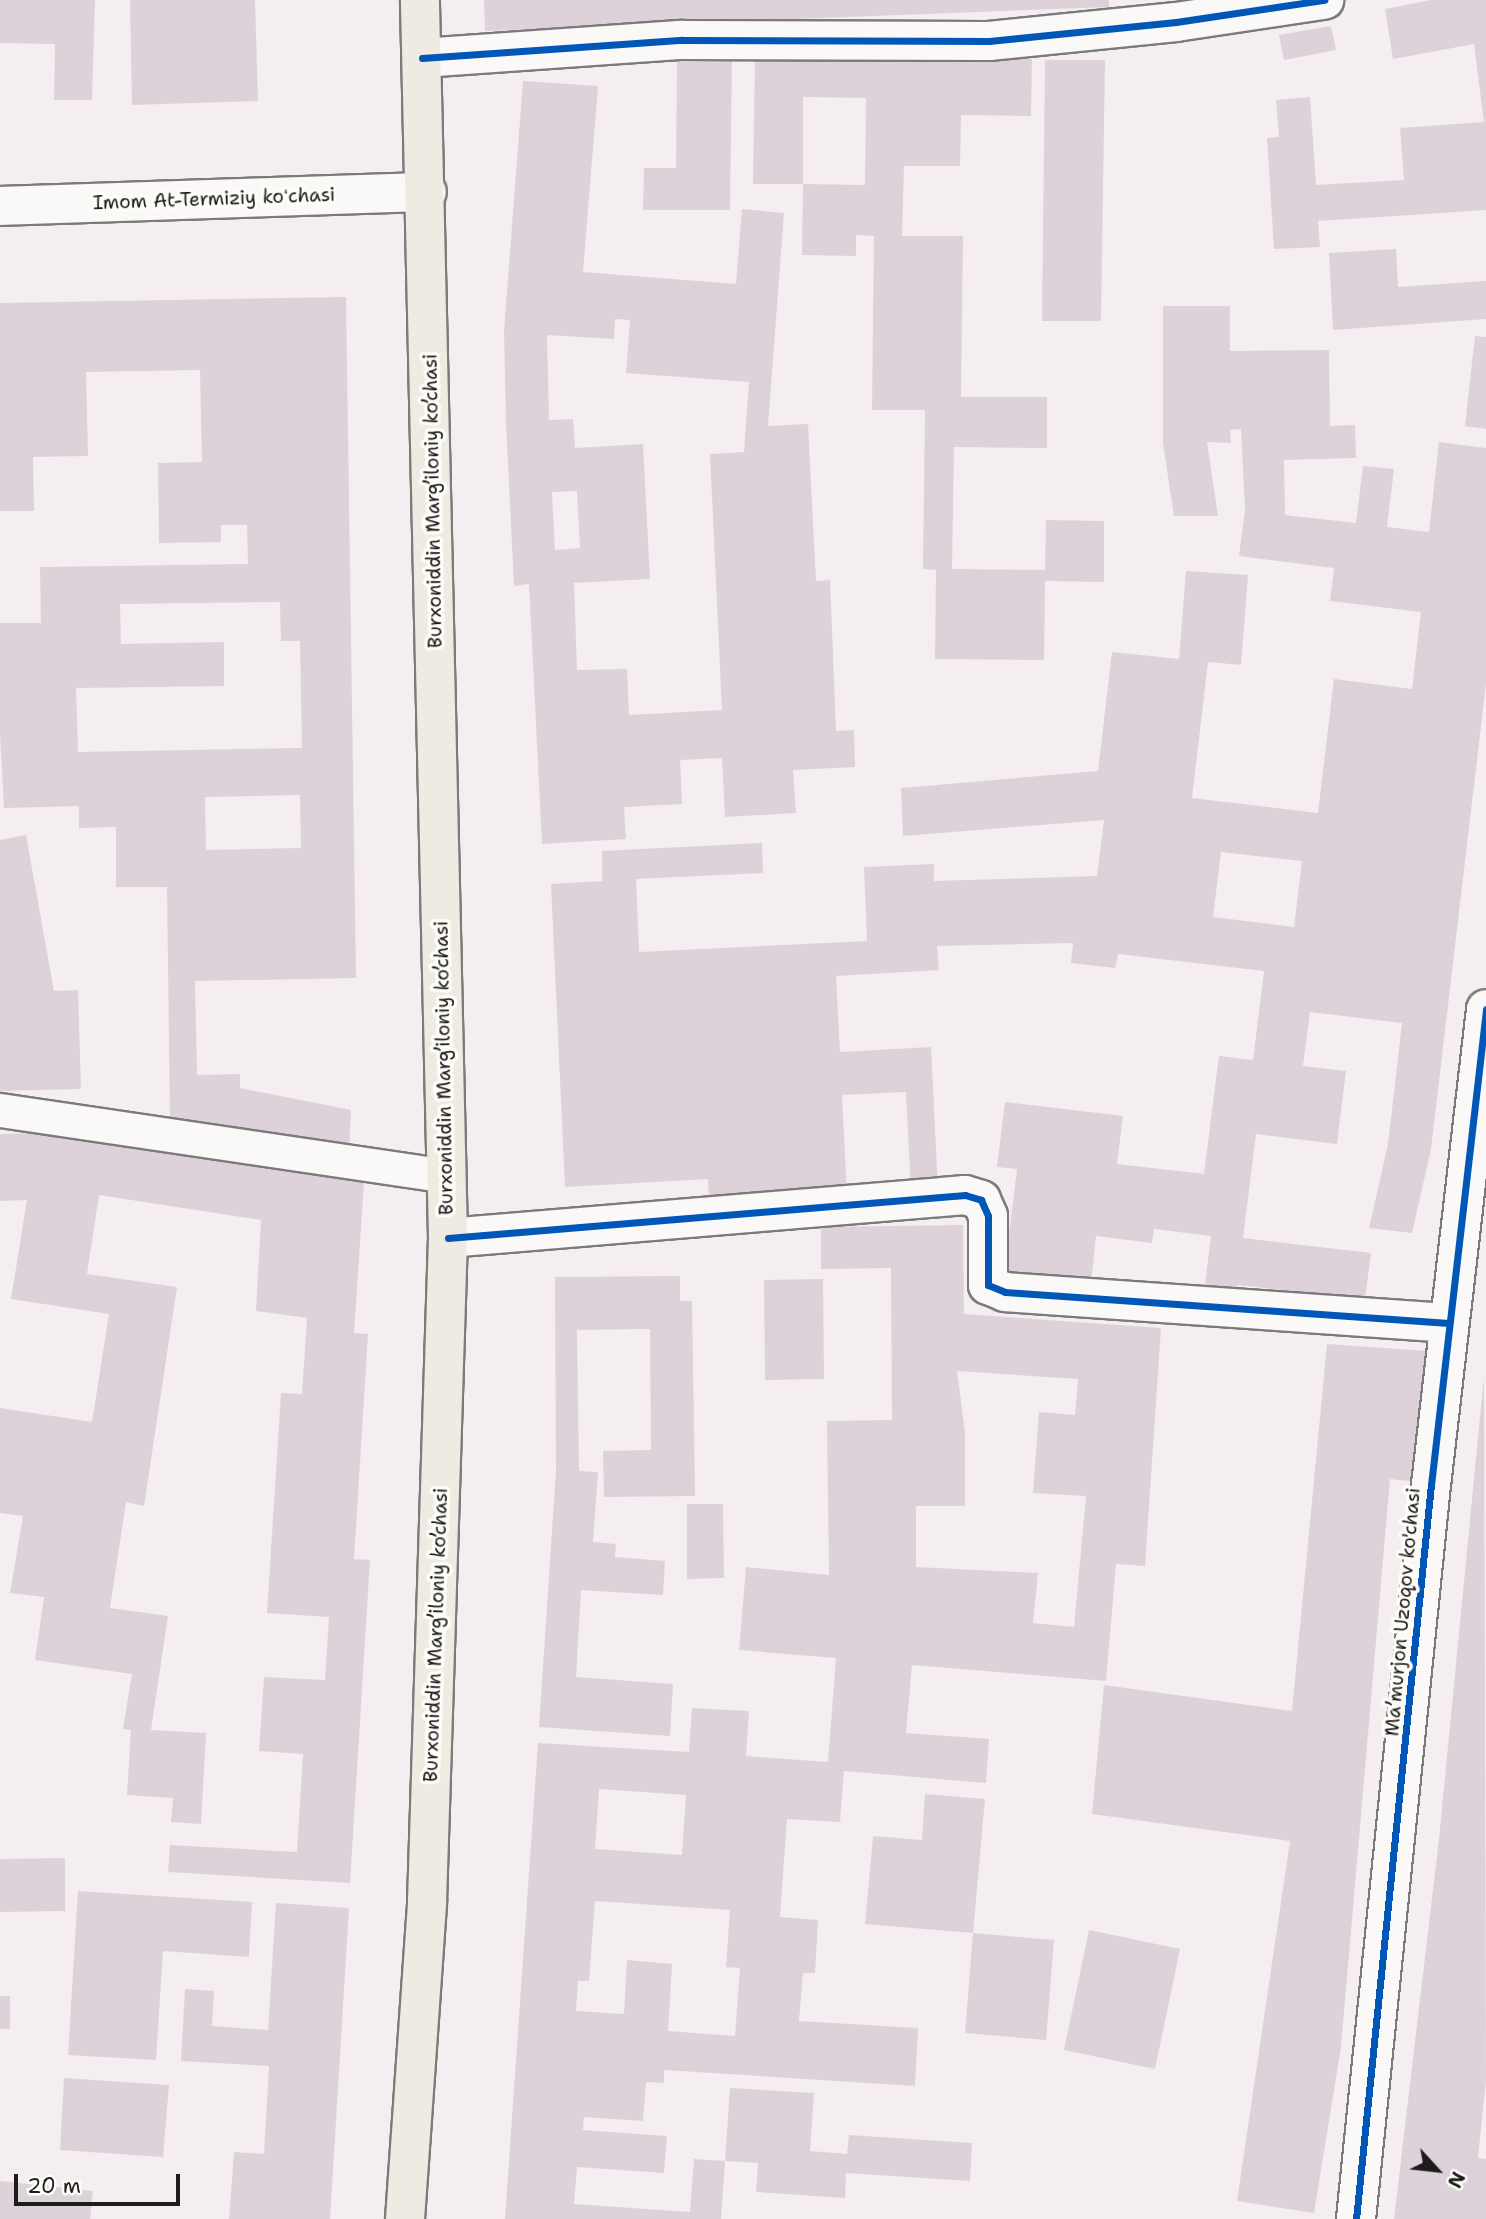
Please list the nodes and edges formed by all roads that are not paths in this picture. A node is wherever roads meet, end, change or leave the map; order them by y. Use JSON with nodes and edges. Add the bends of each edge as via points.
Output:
{"nodes":[{"id":1,"x":420,"y":0,"type":"edge"},
{"id":2,"x":1324,"y":0,"type":"edge"},
{"id":3,"x":422,"y":58,"type":"junction"},
{"id":4,"x":427,"y":192,"type":"junction"},
{"id":5,"x":0,"y":206,"type":"edge"},
{"id":6,"x":1486,"y":1009,"type":"edge"},
{"id":7,"x":0,"y":1110,"type":"edge"},
{"id":8,"x":446,"y":1176,"type":"junction"},
{"id":9,"x":448,"y":1238,"type":"junction"},
{"id":10,"x":1449,"y":1323,"type":"junction"},
{"id":11,"x":405,"y":2219,"type":"edge"},
{"id":12,"x":1356,"y":2219,"type":"edge"}],
"edges":[{"from":1,"to":3,"type":"main road","name":"Burxoniddin Marg’iloniy ko’chasi"},
{"from":2,"to":3,"type":"street","via":[[1175,22],[989,41],[682,40]]},
{"from":3,"to":4,"type":"main road","name":"Burxoniddin Marg’iloniy ko’chasi"},
{"from":4,"to":5,"type":"street","name":"Imom At-Termiziy koʻchasi"},
{"from":4,"to":8,"type":"main road","name":"Burxoniddin Marg’iloniy ko’chasi"},
{"from":6,"to":10,"type":"street","name":"Maʼmurjon Uzoqov ko'chasi"},
{"from":7,"to":8,"type":"lane"},
{"from":8,"to":9,"type":"main road","name":"Burxoniddin Marg’iloniy ko’chasi"},
{"from":9,"to":10,"type":"street","via":[[965,1195],[981,1200],[988,1216],[988,1285],[1005,1292]]},
{"from":9,"to":11,"type":"main road","name":"Burxoniddin Marg’iloniy ko’chasi","via":[[427,1902]]},
{"from":10,"to":12,"type":"street","name":"Maʼmurjon Uzoqov ko'chasi"}]}
